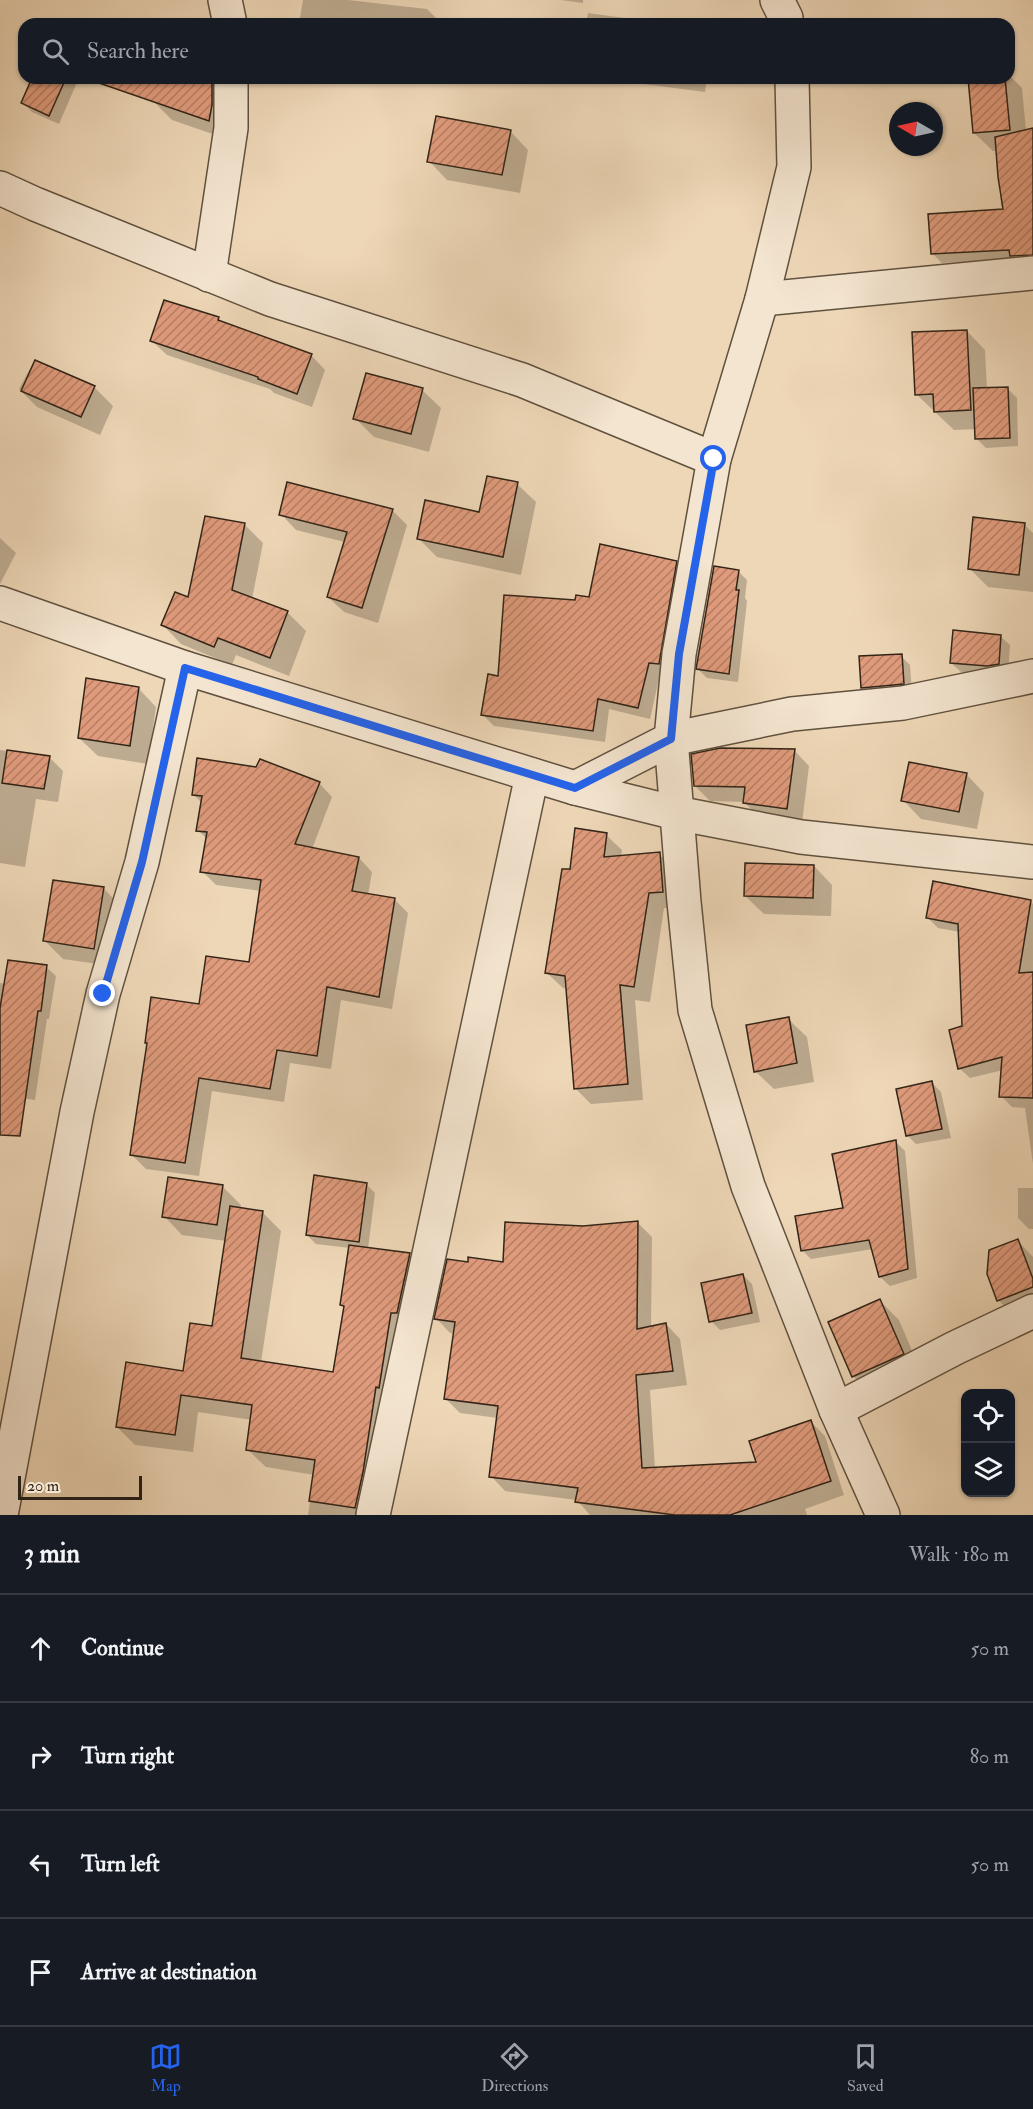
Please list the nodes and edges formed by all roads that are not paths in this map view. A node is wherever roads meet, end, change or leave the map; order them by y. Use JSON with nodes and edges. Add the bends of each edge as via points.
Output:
{"nodes":[{"id":1,"x":225,"y":0,"type":"edge"},
{"id":2,"x":777,"y":0,"type":"edge"},
{"id":3,"x":229,"y":18,"type":"edge"},
{"id":4,"x":786,"y":18,"type":"edge"},
{"id":5,"x":231,"y":84,"type":"edge"},
{"id":6,"x":792,"y":84,"type":"edge"},
{"id":7,"x":0,"y":188,"type":"edge"},
{"id":8,"x":1033,"y":273,"type":"edge"},
{"id":9,"x":209,"y":275,"type":"junction"},
{"id":10,"x":762,"y":299,"type":"junction"},
{"id":11,"x":714,"y":459,"type":"junction"},
{"id":12,"x":0,"y":603,"type":"edge"},
{"id":13,"x":185,"y":668,"type":"junction"},
{"id":14,"x":1033,"y":676,"type":"edge"},
{"id":15,"x":671,"y":739,"type":"junction"},
{"id":16,"x":532,"y":775,"type":"junction"},
{"id":17,"x":575,"y":788,"type":"junction"},
{"id":18,"x":676,"y":813,"type":"junction"},
{"id":19,"x":1033,"y":862,"type":"edge"},
{"id":20,"x":1033,"y":1311,"type":"edge"},
{"id":21,"x":836,"y":1410,"type":"junction"},
{"id":22,"x":1,"y":1515,"type":"edge"},
{"id":23,"x":374,"y":1515,"type":"edge"},
{"id":24,"x":883,"y":1515,"type":"edge"}],
"edges":[{"from":1,"to":3,"type":"street"},
{"from":2,"to":4,"type":"street"},
{"from":5,"to":9,"type":"street","via":[[231,128]]},
{"from":6,"to":10,"type":"street","via":[[794,166]]},
{"from":7,"to":9,"type":"street"},
{"from":8,"to":10,"type":"street"},
{"from":9,"to":11,"type":"street","via":[[270,299],[522,380]]},
{"from":10,"to":11,"type":"street"},
{"from":11,"to":15,"type":"street","via":[[679,654]]},
{"from":12,"to":13,"type":"street"},
{"from":13,"to":16,"type":"street"},
{"from":13,"to":22,"type":"street","via":[[142,862],[103,994],[77,1112]]},
{"from":14,"to":15,"type":"street","via":[[903,703],[792,714]]},
{"from":15,"to":17,"type":"street"},
{"from":15,"to":18,"type":"street"},
{"from":16,"to":17,"type":"street"},
{"from":16,"to":23,"type":"street"},
{"from":17,"to":18,"type":"street"},
{"from":18,"to":19,"type":"street","via":[[801,837]]},
{"from":18,"to":21,"type":"street","via":[[695,1010],[748,1186]]},
{"from":20,"to":21,"type":"street"},
{"from":21,"to":24,"type":"street"}]}
